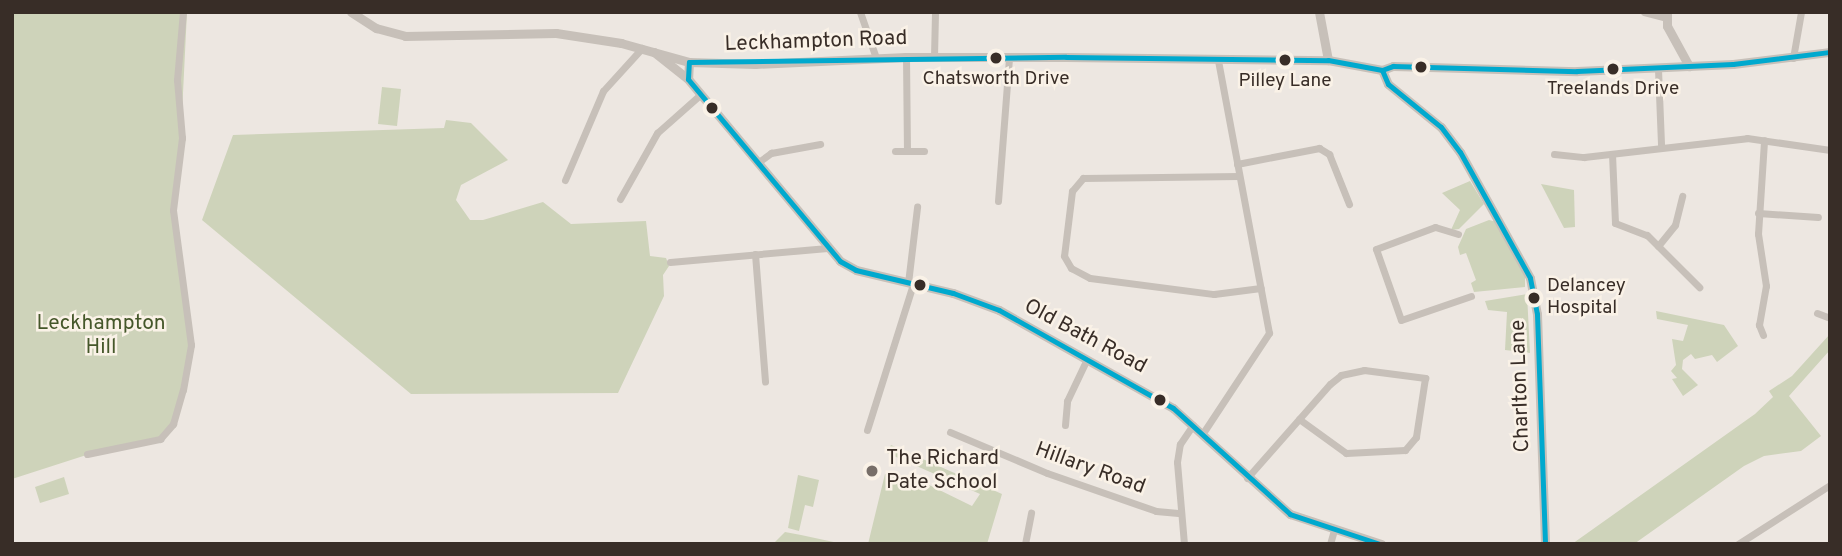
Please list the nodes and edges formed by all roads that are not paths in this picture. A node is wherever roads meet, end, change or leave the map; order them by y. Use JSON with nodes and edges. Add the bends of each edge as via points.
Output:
{"nodes":[{"id":1,"x":183,"y":12,"type":"edge"},
{"id":2,"x":351,"y":12,"type":"edge"},
{"id":3,"x":860,"y":12,"type":"edge"},
{"id":4,"x":1319,"y":12,"type":"edge"},
{"id":5,"x":1644,"y":12,"type":"edge"},
{"id":6,"x":1801,"y":12,"type":"edge"},
{"id":7,"x":935,"y":14,"type":"dead end"},
{"id":8,"x":1667,"y":15,"type":"edge"},
{"id":9,"x":642,"y":48,"type":"junction"},
{"id":10,"x":653,"y":51,"type":"junction"},
{"id":11,"x":1830,"y":52,"type":"edge"},
{"id":12,"x":906,"y":57,"type":"junction"},
{"id":13,"x":934,"y":57,"type":"junction"},
{"id":14,"x":876,"y":58,"type":"junction"},
{"id":15,"x":1009,"y":58,"type":"junction"},
{"id":16,"x":1793,"y":58,"type":"junction"},
{"id":17,"x":1328,"y":60,"type":"junction"},
{"id":18,"x":1218,"y":61,"type":"junction"},
{"id":19,"x":689,"y":62,"type":"junction"},
{"id":20,"x":1689,"y":66,"type":"junction"},
{"id":21,"x":1657,"y":69,"type":"junction"},
{"id":22,"x":1382,"y":70,"type":"junction"},
{"id":23,"x":688,"y":79,"type":"junction"},
{"id":24,"x":701,"y":94,"type":"junction"},
{"id":25,"x":1764,"y":140,"type":"junction"},
{"id":26,"x":820,"y":144,"type":"dead end"},
{"id":27,"x":1661,"y":145,"type":"junction"},
{"id":28,"x":1830,"y":150,"type":"edge"},
{"id":29,"x":895,"y":151,"type":"dead end"},
{"id":30,"x":907,"y":151,"type":"junction"},
{"id":31,"x":924,"y":151,"type":"dead end"},
{"id":32,"x":1612,"y":153,"type":"junction"},
{"id":33,"x":1553,"y":154,"type":"dead end"},
{"id":34,"x":761,"y":161,"type":"junction"},
{"id":35,"x":1237,"y":164,"type":"junction"},
{"id":36,"x":1239,"y":176,"type":"junction"},
{"id":37,"x":565,"y":180,"type":"dead end"},
{"id":38,"x":1682,"y":196,"type":"dead end"},
{"id":39,"x":620,"y":199,"type":"dead end"},
{"id":40,"x":998,"y":201,"type":"dead end"},
{"id":41,"x":1349,"y":204,"type":"dead end"},
{"id":42,"x":916,"y":206,"type":"dead end"},
{"id":43,"x":1758,"y":213,"type":"junction"},
{"id":44,"x":1805,"y":216,"type":"junction"},
{"id":45,"x":1818,"y":217,"type":"dead end"},
{"id":46,"x":1615,"y":223,"type":"junction"},
{"id":47,"x":1805,"y":226,"type":"dead end"},
{"id":48,"x":1609,"y":232,"type":"dead end"},
{"id":49,"x":1458,"y":234,"type":"dead end"},
{"id":50,"x":1658,"y":246,"type":"junction"},
{"id":51,"x":827,"y":248,"type":"junction"},
{"id":52,"x":755,"y":254,"type":"junction"},
{"id":53,"x":670,"y":262,"type":"dead end"},
{"id":54,"x":910,"y":284,"type":"junction"},
{"id":55,"x":1699,"y":287,"type":"dead end"},
{"id":56,"x":1261,"y":288,"type":"junction"},
{"id":57,"x":1471,"y":296,"type":"dead end"},
{"id":58,"x":1817,"y":313,"type":"dead end"},
{"id":59,"x":1830,"y":318,"type":"edge"},
{"id":60,"x":1763,"y":335,"type":"dead end"},
{"id":61,"x":1086,"y":361,"type":"junction"},
{"id":62,"x":765,"y":382,"type":"dead end"},
{"id":63,"x":1299,"y":419,"type":"junction"},
{"id":64,"x":1065,"y":425,"type":"dead end"},
{"id":65,"x":1193,"y":425,"type":"junction"},
{"id":66,"x":867,"y":429,"type":"dead end"},
{"id":67,"x":950,"y":432,"type":"dead end"},
{"id":68,"x":1203,"y":433,"type":"junction"},
{"id":69,"x":88,"y":454,"type":"dead end"},
{"id":70,"x":1247,"y":478,"type":"junction"},
{"id":71,"x":1830,"y":485,"type":"edge"},
{"id":72,"x":1031,"y":513,"type":"dead end"},
{"id":73,"x":1181,"y":513,"type":"junction"},
{"id":74,"x":1334,"y":530,"type":"junction"},
{"id":75,"x":1749,"y":541,"type":"edge"},
{"id":76,"x":1024,"y":544,"type":"edge"},
{"id":77,"x":1184,"y":544,"type":"edge"},
{"id":78,"x":1330,"y":544,"type":"edge"},
{"id":79,"x":1381,"y":544,"type":"edge"},
{"id":80,"x":1545,"y":544,"type":"edge"},
{"id":81,"x":1738,"y":544,"type":"edge"}],
"edges":[{"from":1,"to":69,"type":"street","via":[[177,80],[182,138],[173,210],[191,345],[183,390],[173,425],[160,439]]},
{"from":2,"to":9,"type":"street","via":[[376,28],[405,36],[556,33]]},
{"from":3,"to":14,"type":"street"},
{"from":4,"to":17,"type":"street"},
{"from":5,"to":8,"type":"street"},
{"from":6,"to":16,"type":"street"},
{"from":7,"to":13,"type":"street"},
{"from":8,"to":20,"type":"street"},
{"from":9,"to":10,"type":"street","name":"Leckhampton Road"},
{"from":9,"to":37,"type":"street","via":[[603,91]]},
{"from":10,"to":19,"type":"street","name":"Leckhampton Road"},
{"from":10,"to":23,"type":"street","name":"Old Bath Road"},
{"from":11,"to":16,"type":"street","name":"Leckhampton Road"},
{"from":12,"to":13,"type":"street","name":"Leckhampton Road"},
{"from":12,"to":14,"type":"street","name":"Leckhampton Road"},
{"from":12,"to":30,"type":"street"},
{"from":13,"to":15,"type":"street","name":"Leckhampton Road"},
{"from":14,"to":19,"type":"street","name":"Leckhampton Road"},
{"from":15,"to":18,"type":"street","name":"Leckhampton Road"},
{"from":15,"to":40,"type":"street"},
{"from":16,"to":20,"type":"street","name":"Leckhampton Road"},
{"from":17,"to":18,"type":"street","name":"Leckhampton Road"},
{"from":17,"to":22,"type":"street","name":"Leckhampton Road"},
{"from":18,"to":35,"type":"street"},
{"from":19,"to":23,"type":"street"},
{"from":20,"to":21,"type":"street","name":"Leckhampton Road"},
{"from":21,"to":22,"type":"street","name":"Leckhampton Road","via":[[1393,66]]},
{"from":21,"to":27,"type":"street"},
{"from":22,"to":80,"type":"street","name":"Charlton Lane","via":[[1388,84],[1441,127],[1460,152],[1530,278],[1537,314]]},
{"from":23,"to":24,"type":"street","name":"Old Bath Road"},
{"from":24,"to":34,"type":"street","name":"Old Bath Road"},
{"from":24,"to":39,"type":"street","via":[[657,133]]},
{"from":25,"to":27,"type":"street"},
{"from":25,"to":28,"type":"street"},
{"from":25,"to":43,"type":"street"},
{"from":26,"to":34,"type":"street","via":[[771,152]]},
{"from":27,"to":32,"type":"street"},
{"from":29,"to":30,"type":"street"},
{"from":30,"to":31,"type":"street"},
{"from":32,"to":33,"type":"street"},
{"from":32,"to":46,"type":"street"},
{"from":34,"to":51,"type":"street","name":"Old Bath Road"},
{"from":35,"to":36,"type":"street"},
{"from":35,"to":41,"type":"street","via":[[1319,148],[1329,154]]},
{"from":36,"to":56,"type":"street"},
{"from":36,"to":56,"type":"street","via":[[1083,178],[1072,191],[1064,256],[1071,268],[1090,278],[1214,294]]},
{"from":38,"to":50,"type":"street","via":[[1675,225]]},
{"from":42,"to":54,"type":"street"},
{"from":43,"to":44,"type":"street"},
{"from":43,"to":60,"type":"street","via":[[1766,286],[1755,325]]},
{"from":44,"to":45,"type":"street"},
{"from":44,"to":47,"type":"street"},
{"from":46,"to":48,"type":"street"},
{"from":46,"to":50,"type":"street","via":[[1636,228]]},
{"from":49,"to":57,"type":"street","via":[[1438,227],[1376,249],[1401,320]]},
{"from":50,"to":55,"type":"street"},
{"from":51,"to":52,"type":"street"},
{"from":51,"to":54,"type":"street","name":"Old Bath Road","via":[[856,270]]},
{"from":52,"to":53,"type":"street"},
{"from":52,"to":62,"type":"street"},
{"from":54,"to":61,"type":"street","name":"Old Bath Road","via":[[988,305]]},
{"from":54,"to":66,"type":"street"},
{"from":56,"to":68,"type":"street","via":[[1267,341]]},
{"from":58,"to":59,"type":"street"},
{"from":61,"to":64,"type":"street","via":[[1067,401]]},
{"from":61,"to":65,"type":"street","name":"Old Bath Road","via":[[1156,396]]},
{"from":63,"to":63,"type":"street","via":[[1346,373],[1364,370],[1425,378],[1416,437],[1405,450],[1346,453]]},
{"from":63,"to":70,"type":"street"},
{"from":65,"to":68,"type":"street","name":"Old Bath Road"},
{"from":65,"to":73,"type":"street","via":[[1178,452]]},
{"from":67,"to":73,"type":"street","name":"Hillary Road","via":[[1047,473],[1156,511]]},
{"from":68,"to":70,"type":"street","name":"Old Bath Road"},
{"from":70,"to":74,"type":"street","name":"Old Bath Road","via":[[1290,514]]},
{"from":71,"to":75,"type":"street"},
{"from":72,"to":76,"type":"street"},
{"from":73,"to":77,"type":"street"},
{"from":74,"to":78,"type":"street"},
{"from":74,"to":79,"type":"street","name":"Old Bath Road"},
{"from":75,"to":81,"type":"street"}]}
